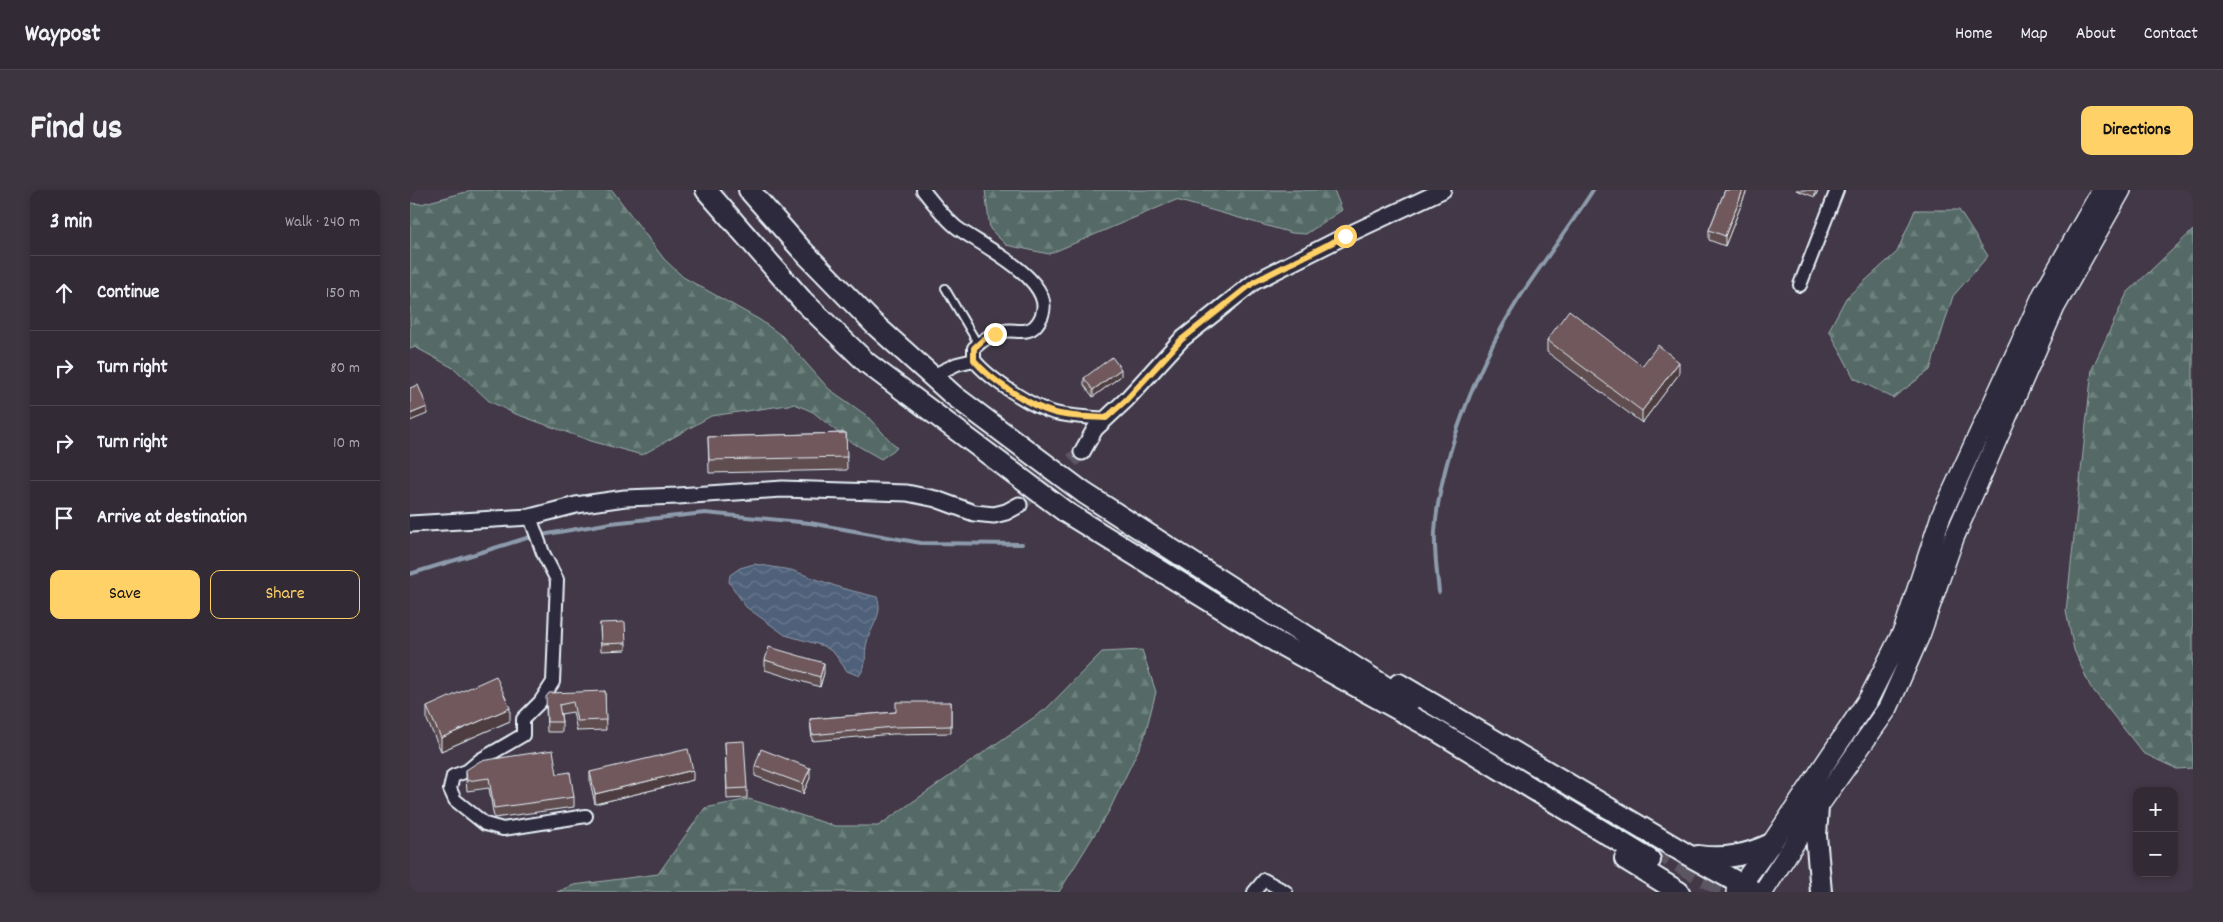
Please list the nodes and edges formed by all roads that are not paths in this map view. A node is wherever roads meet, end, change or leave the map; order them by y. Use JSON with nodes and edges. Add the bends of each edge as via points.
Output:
{"nodes":[{"id":1,"x":706,"y":190,"type":"edge"},
{"id":2,"x":749,"y":190,"type":"edge"},
{"id":3,"x":923,"y":190,"type":"edge"},
{"id":4,"x":1443,"y":190,"type":"edge"},
{"id":5,"x":1837,"y":190,"type":"edge"},
{"id":6,"x":2102,"y":190,"type":"edge"},
{"id":7,"x":2121,"y":190,"type":"edge"},
{"id":8,"x":1800,"y":285,"type":"dead end"},
{"id":9,"x":945,"y":288,"type":"dead end"},
{"id":10,"x":978,"y":344,"type":"junction"},
{"id":11,"x":974,"y":360,"type":"junction"},
{"id":12,"x":932,"y":376,"type":"junction"},
{"id":13,"x":1106,"y":418,"type":"junction"},
{"id":14,"x":1082,"y":452,"type":"tunnel mouth"},
{"id":15,"x":1019,"y":505,"type":"tunnel mouth"},
{"id":16,"x":532,"y":520,"type":"junction"},
{"id":17,"x":410,"y":524,"type":"edge"},
{"id":18,"x":1290,"y":625,"type":"junction"},
{"id":19,"x":1278,"y":643,"type":"junction"},
{"id":20,"x":1818,"y":807,"type":"junction"},
{"id":21,"x":586,"y":816,"type":"dead end"},
{"id":22,"x":1771,"y":844,"type":"junction"},
{"id":23,"x":1688,"y":855,"type":"junction"},
{"id":24,"x":1669,"y":889,"type":"edge"},
{"id":25,"x":1744,"y":889,"type":"edge"},
{"id":26,"x":1254,"y":892,"type":"edge"},
{"id":27,"x":1286,"y":892,"type":"edge"},
{"id":28,"x":1763,"y":892,"type":"edge"},
{"id":29,"x":1821,"y":892,"type":"edge"}],
"edges":[{"from":1,"to":19,"type":"highway","via":[[802,300],[867,364],[1067,513]]},
{"from":2,"to":12,"type":"highway","via":[[874,324]]},
{"from":3,"to":10,"type":"street","via":[[939,212],[956,227],[1014,264],[1039,290],[1042,317],[1035,327],[1021,332],[1007,330]]},
{"from":4,"to":13,"type":"street","via":[[1254,282],[1181,340]]},
{"from":5,"to":8,"type":"street"},
{"from":6,"to":22,"type":"main road","via":[[2043,294],[1941,516],[1904,629],[1874,689]]},
{"from":7,"to":20,"type":"main road","via":[[2051,316],[1954,538],[1920,636],[1888,708]]},
{"from":9,"to":10,"type":"lane"},
{"from":10,"to":11,"type":"street","via":[[974,348]]},
{"from":11,"to":12,"type":"street"},
{"from":11,"to":13,"type":"street","via":[[996,381],[1038,405],[1054,412]]},
{"from":12,"to":18,"type":"highway","via":[[1084,493]]},
{"from":13,"to":14,"type":"street","via":[[1095,429]]},
{"from":15,"to":16,"type":"street","via":[[994,515],[974,513],[936,499],[907,493],[782,489],[626,498],[576,505]]},
{"from":16,"to":17,"type":"street"},
{"from":16,"to":21,"type":"street","via":[[543,553],[557,580],[553,682],[523,719],[522,736],[467,771],[453,776],[450,789],[455,800],[485,824],[503,829]]},
{"from":18,"to":19,"type":"highway","via":[[1652,854]]},
{"from":18,"to":23,"type":"highway","via":[[1380,673]]},
{"from":19,"to":24,"type":"highway","via":[[1334,684],[1570,824]]},
{"from":20,"to":28,"type":"main road"},
{"from":20,"to":29,"type":"highway","via":[[1816,835]]},
{"from":22,"to":23,"type":"highway","via":[[1738,856],[1716,859]]},
{"from":22,"to":25,"type":"main road"},
{"from":23,"to":25,"type":"highway"},
{"from":26,"to":27,"type":"street","via":[[1264,880]]}]}
